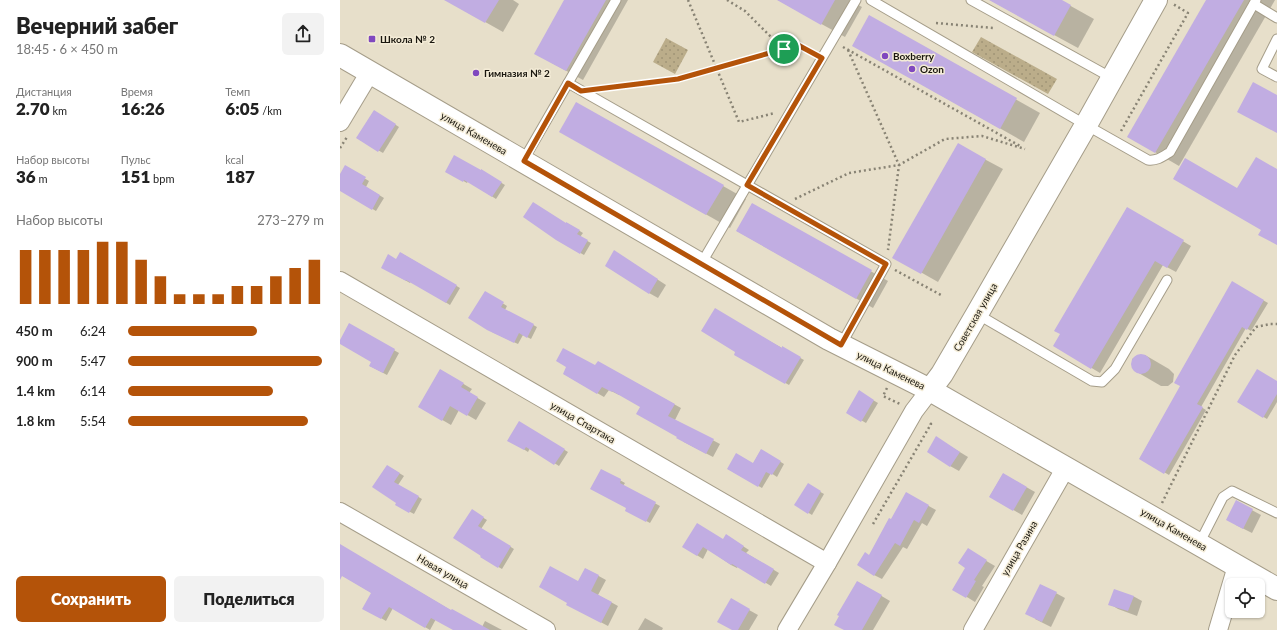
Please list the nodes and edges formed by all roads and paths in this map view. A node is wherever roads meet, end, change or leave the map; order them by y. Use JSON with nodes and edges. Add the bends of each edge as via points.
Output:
{"nodes":[{"id":1,"x":616,"y":0,"type":"edge"},
{"id":2,"x":688,"y":0,"type":"edge"},
{"id":3,"x":727,"y":0,"type":"edge"},
{"id":4,"x":856,"y":0,"type":"edge"},
{"id":5,"x":871,"y":0,"type":"edge"},
{"id":6,"x":971,"y":0,"type":"edge"},
{"id":7,"x":1164,"y":2,"type":"edge"},
{"id":8,"x":1255,"y":2,"type":"edge"},
{"id":9,"x":1277,"y":18,"type":"edge"},
{"id":10,"x":936,"y":23,"type":"dead end"},
{"id":11,"x":997,"y":28,"type":"dead end"},
{"id":12,"x":1277,"y":39,"type":"edge"},
{"id":13,"x":832,"y":41,"type":"junction"},
{"id":14,"x":784,"y":49,"type":"junction"},
{"id":15,"x":848,"y":50,"type":"junction"},
{"id":16,"x":340,"y":55,"type":"edge"},
{"id":17,"x":822,"y":58,"type":"junction"},
{"id":18,"x":717,"y":68,"type":"junction"},
{"id":19,"x":370,"y":72,"type":"junction"},
{"id":20,"x":1277,"y":77,"type":"edge"},
{"id":21,"x":1112,"y":78,"type":"junction"},
{"id":22,"x":568,"y":83,"type":"junction"},
{"id":23,"x":581,"y":91,"type":"junction"},
{"id":24,"x":792,"y":110,"type":"junction"},
{"id":25,"x":340,"y":122,"type":"edge"},
{"id":26,"x":1086,"y":126,"type":"junction"},
{"id":27,"x":1115,"y":142,"type":"junction"},
{"id":28,"x":524,"y":161,"type":"junction"},
{"id":29,"x":899,"y":166,"type":"junction"},
{"id":30,"x":747,"y":185,"type":"junction"},
{"id":31,"x":782,"y":205,"type":"junction"},
{"id":32,"x":701,"y":264,"type":"junction"},
{"id":33,"x":886,"y":264,"type":"junction"},
{"id":34,"x":1167,"y":280,"type":"dead end"},
{"id":35,"x":340,"y":281,"type":"edge"},
{"id":36,"x":941,"y":295,"type":"dead end"},
{"id":37,"x":977,"y":314,"type":"junction"},
{"id":38,"x":1277,"y":324,"type":"edge"},
{"id":39,"x":841,"y":345,"type":"junction"},
{"id":40,"x":930,"y":390,"type":"junction"},
{"id":41,"x":1066,"y":467,"type":"junction"},
{"id":42,"x":1160,"y":506,"type":"dead end"},
{"id":43,"x":340,"y":512,"type":"edge"},
{"id":44,"x":1277,"y":514,"type":"edge"},
{"id":45,"x":1198,"y":544,"type":"junction"},
{"id":46,"x":827,"y":563,"type":"junction"},
{"id":47,"x":1238,"y":566,"type":"junction"},
{"id":48,"x":1277,"y":589,"type":"edge"},
{"id":49,"x":546,"y":630,"type":"edge"},
{"id":50,"x":787,"y":630,"type":"edge"},
{"id":51,"x":973,"y":630,"type":"edge"},
{"id":52,"x":1218,"y":630,"type":"edge"}],
"edges":[{"from":1,"to":22,"type":"lane"},
{"from":2,"to":18,"type":"path"},
{"from":3,"to":14,"type":"path","via":[[745,11]]},
{"from":4,"to":13,"type":"lane"},
{"from":5,"to":26,"type":"lane"},
{"from":6,"to":21,"type":"lane"},
{"from":7,"to":21,"type":"main road","name":"Советская улица"},
{"from":7,"to":27,"type":"path","via":[[1188,13]]},
{"from":8,"to":9,"type":"lane"},
{"from":8,"to":27,"type":"lane","via":[[1170,152],[1154,161],[1148,160]]},
{"from":10,"to":11,"type":"path"},
{"from":12,"to":20,"type":"lane","via":[[1262,69]]},
{"from":13,"to":15,"type":"path"},
{"from":13,"to":17,"type":"lane"},
{"from":14,"to":17,"type":"path","via":[[798,45]]},
{"from":14,"to":18,"type":"path"},
{"from":15,"to":29,"type":"path"},
{"from":15,"to":29,"type":"path","via":[[1026,149],[982,136],[945,139]]},
{"from":16,"to":19,"type":"main road","name":"улица Каменева"},
{"from":17,"to":24,"type":"lane"},
{"from":18,"to":23,"type":"path","via":[[678,79]]},
{"from":18,"to":24,"type":"path","via":[[739,122]]},
{"from":19,"to":25,"type":"street"},
{"from":19,"to":28,"type":"main road","name":"улица Каменева"},
{"from":21,"to":26,"type":"main road","name":"Советская улица"},
{"from":22,"to":23,"type":"lane"},
{"from":22,"to":28,"type":"lane"},
{"from":23,"to":30,"type":"lane"},
{"from":24,"to":30,"type":"lane"},
{"from":26,"to":27,"type":"lane"},
{"from":26,"to":37,"type":"main road","name":"Советская улица"},
{"from":28,"to":32,"type":"main road","name":"улица Каменева"},
{"from":29,"to":31,"type":"path","via":[[849,173]]},
{"from":29,"to":33,"type":"path"},
{"from":30,"to":31,"type":"lane"},
{"from":30,"to":32,"type":"lane"},
{"from":31,"to":33,"type":"lane"},
{"from":32,"to":39,"type":"main road","name":"улица Каменева"},
{"from":33,"to":36,"type":"path"},
{"from":33,"to":39,"type":"lane"},
{"from":34,"to":37,"type":"lane","via":[[1115,369],[1102,382],[1092,380]]},
{"from":35,"to":46,"type":"street","name":"улица Спартака"},
{"from":37,"to":40,"type":"main road","name":"Советская улица"},
{"from":38,"to":42,"type":"path","via":[[1256,327],[1235,355]]},
{"from":39,"to":40,"type":"main road","name":"улица Каменева"},
{"from":40,"to":41,"type":"main road","name":"улица Каменева"},
{"from":40,"to":46,"type":"street","name":"Советская улица","via":[[914,411]]},
{"from":41,"to":45,"type":"main road","name":"улица Каменева"},
{"from":41,"to":51,"type":"street","name":"улица Разина"},
{"from":43,"to":49,"type":"street","name":"Новая улица"},
{"from":44,"to":45,"type":"lane","via":[[1232,491],[1223,498]]},
{"from":45,"to":47,"type":"main road","name":"улица Каменева"},
{"from":46,"to":50,"type":"street","name":"Советская улица"},
{"from":47,"to":48,"type":"main road","name":"улица Каменева"},
{"from":47,"to":52,"type":"street"}]}
